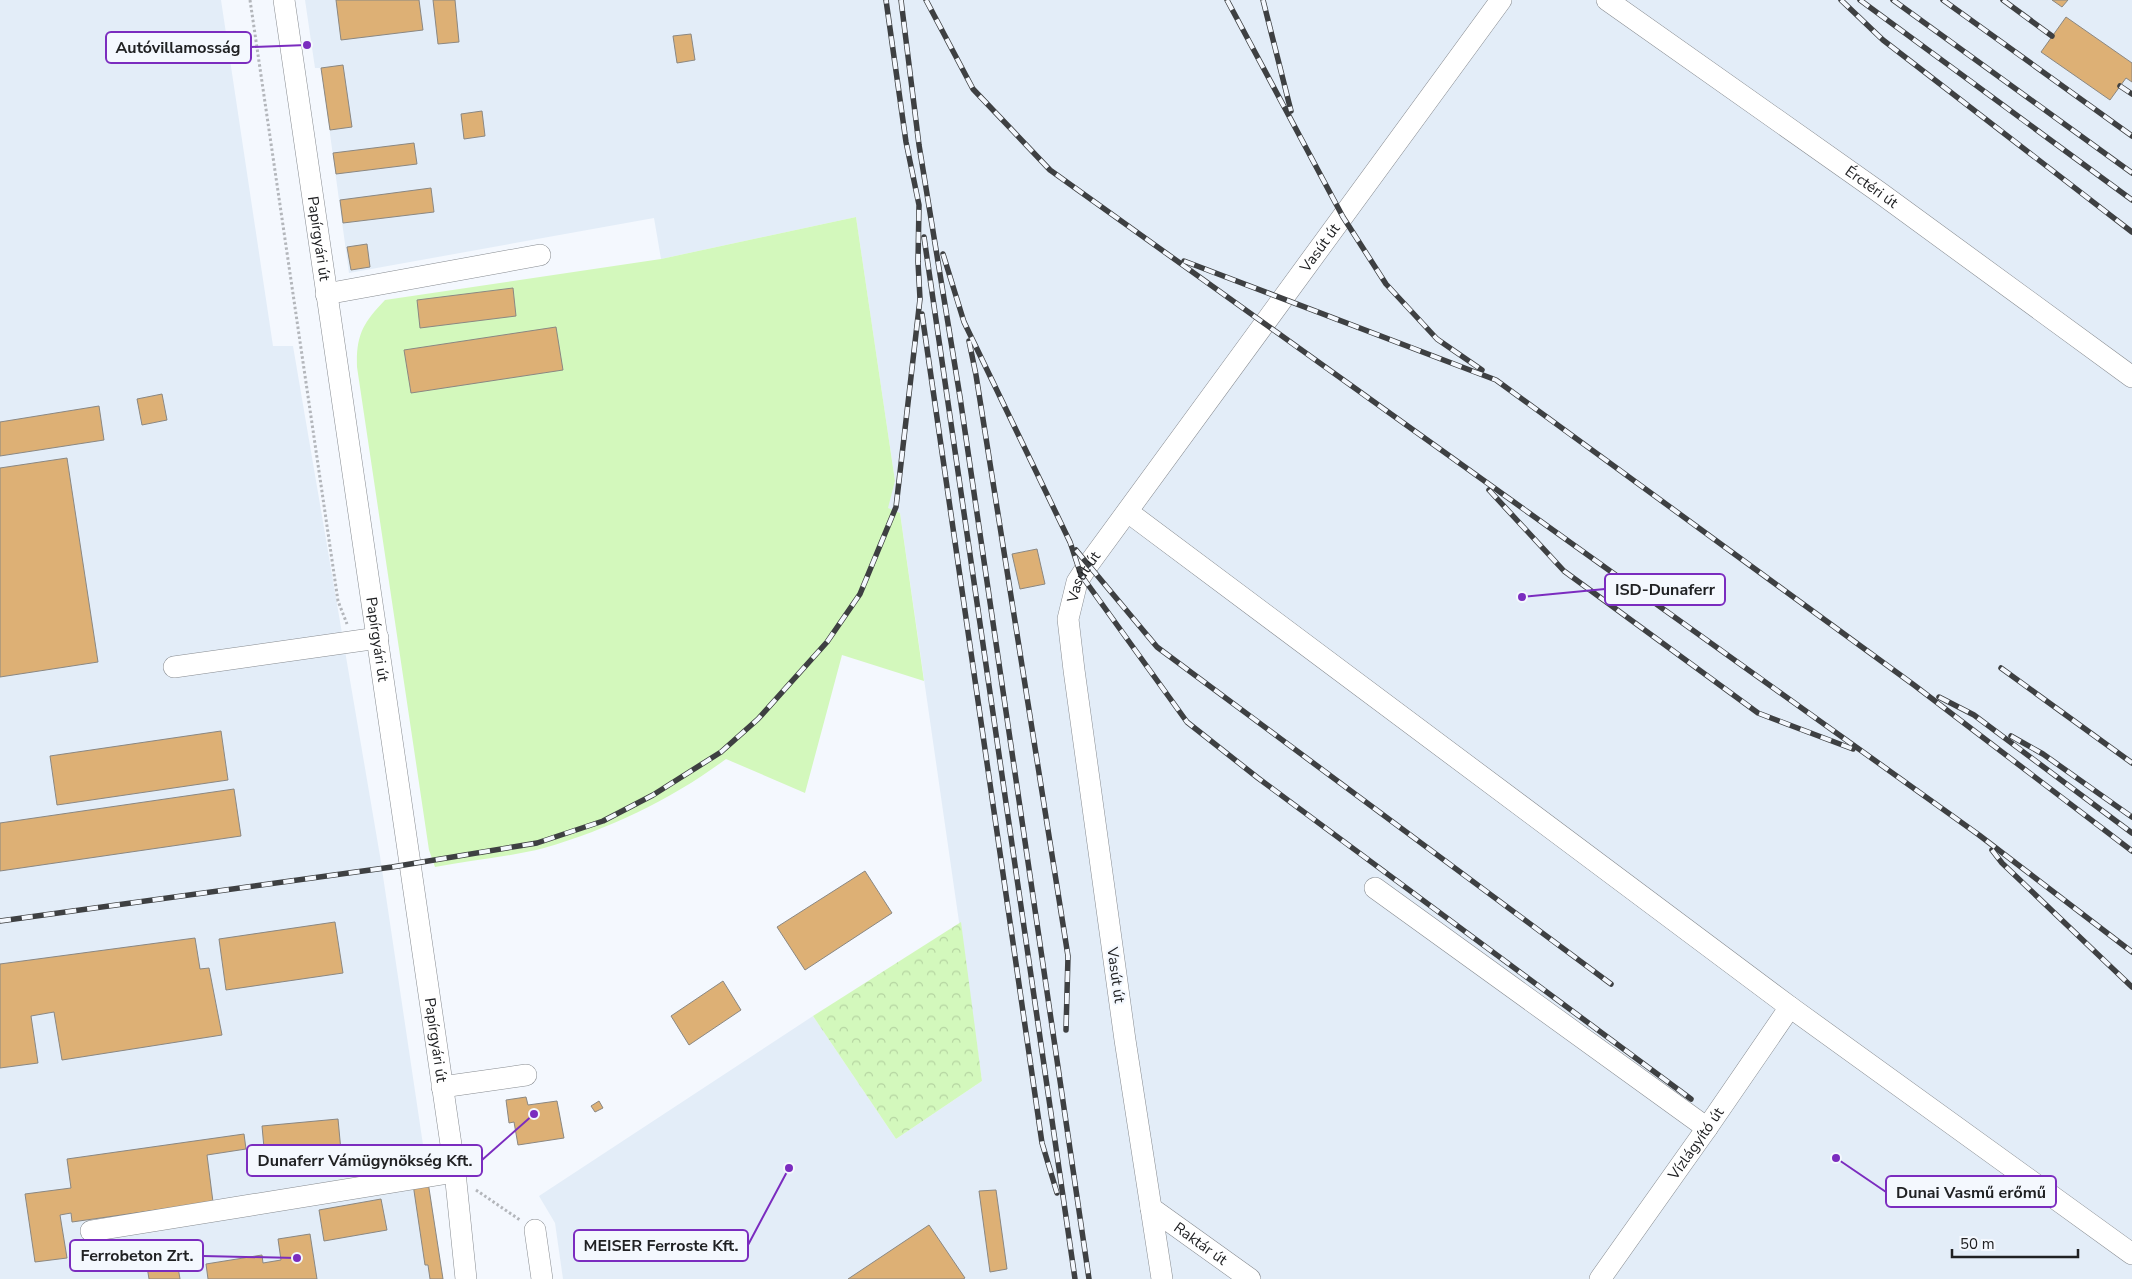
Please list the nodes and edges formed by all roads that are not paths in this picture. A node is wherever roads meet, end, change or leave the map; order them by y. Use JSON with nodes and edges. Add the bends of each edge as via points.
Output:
{"nodes":[{"id":1,"x":284,"y":0,"type":"edge"},
{"id":2,"x":1501,"y":0,"type":"edge"},
{"id":3,"x":1607,"y":0,"type":"edge"},
{"id":4,"x":540,"y":255,"type":"dead end"},
{"id":5,"x":326,"y":294,"type":"junction"},
{"id":6,"x":2132,"y":377,"type":"edge"},
{"id":7,"x":1128,"y":512,"type":"junction"},
{"id":8,"x":378,"y":638,"type":"junction"},
{"id":9,"x":174,"y":667,"type":"dead end"},
{"id":10,"x":1375,"y":888,"type":"dead end"},
{"id":11,"x":1790,"y":1007,"type":"junction"},
{"id":12,"x":526,"y":1076,"type":"dead end"},
{"id":13,"x":442,"y":1087,"type":"junction"},
{"id":14,"x":1707,"y":1128,"type":"junction"},
{"id":15,"x":455,"y":1172,"type":"junction"},
{"id":16,"x":1151,"y":1208,"type":"junction"},
{"id":17,"x":535,"y":1230,"type":"road end"},
{"id":18,"x":91,"y":1231,"type":"dead end"},
{"id":19,"x":2132,"y":1254,"type":"edge"},
{"id":20,"x":466,"y":1279,"type":"edge"},
{"id":21,"x":542,"y":1279,"type":"edge"},
{"id":22,"x":1162,"y":1279,"type":"edge"},
{"id":23,"x":1250,"y":1279,"type":"edge"},
{"id":24,"x":1600,"y":1279,"type":"edge"}],
"edges":[{"from":1,"to":5,"type":"street","name":"Papírgyári út"},
{"from":2,"to":7,"type":"street","name":"Vasút út"},
{"from":3,"to":6,"type":"street","name":"Érctéri út","via":[[1879,192]]},
{"from":4,"to":5,"type":"street"},
{"from":5,"to":8,"type":"street","name":"Papírgyári út"},
{"from":7,"to":11,"type":"street"},
{"from":7,"to":16,"type":"street","name":"Vasút út","via":[[1077,582],[1068,619]]},
{"from":8,"to":9,"type":"street"},
{"from":8,"to":13,"type":"street","name":"Papírgyári út"},
{"from":10,"to":14,"type":"street"},
{"from":11,"to":14,"type":"street","name":"Vízlágyító út"},
{"from":11,"to":19,"type":"street"},
{"from":12,"to":13,"type":"street"},
{"from":13,"to":15,"type":"street","name":"Papírgyári út"},
{"from":14,"to":24,"type":"street","name":"Vízlágyító út"},
{"from":15,"to":18,"type":"street"},
{"from":15,"to":20,"type":"street","name":"Papírgyári út"},
{"from":16,"to":22,"type":"street","name":"Vasút út"},
{"from":16,"to":23,"type":"street","name":"Raktár út"},
{"from":17,"to":21,"type":"street"}]}
